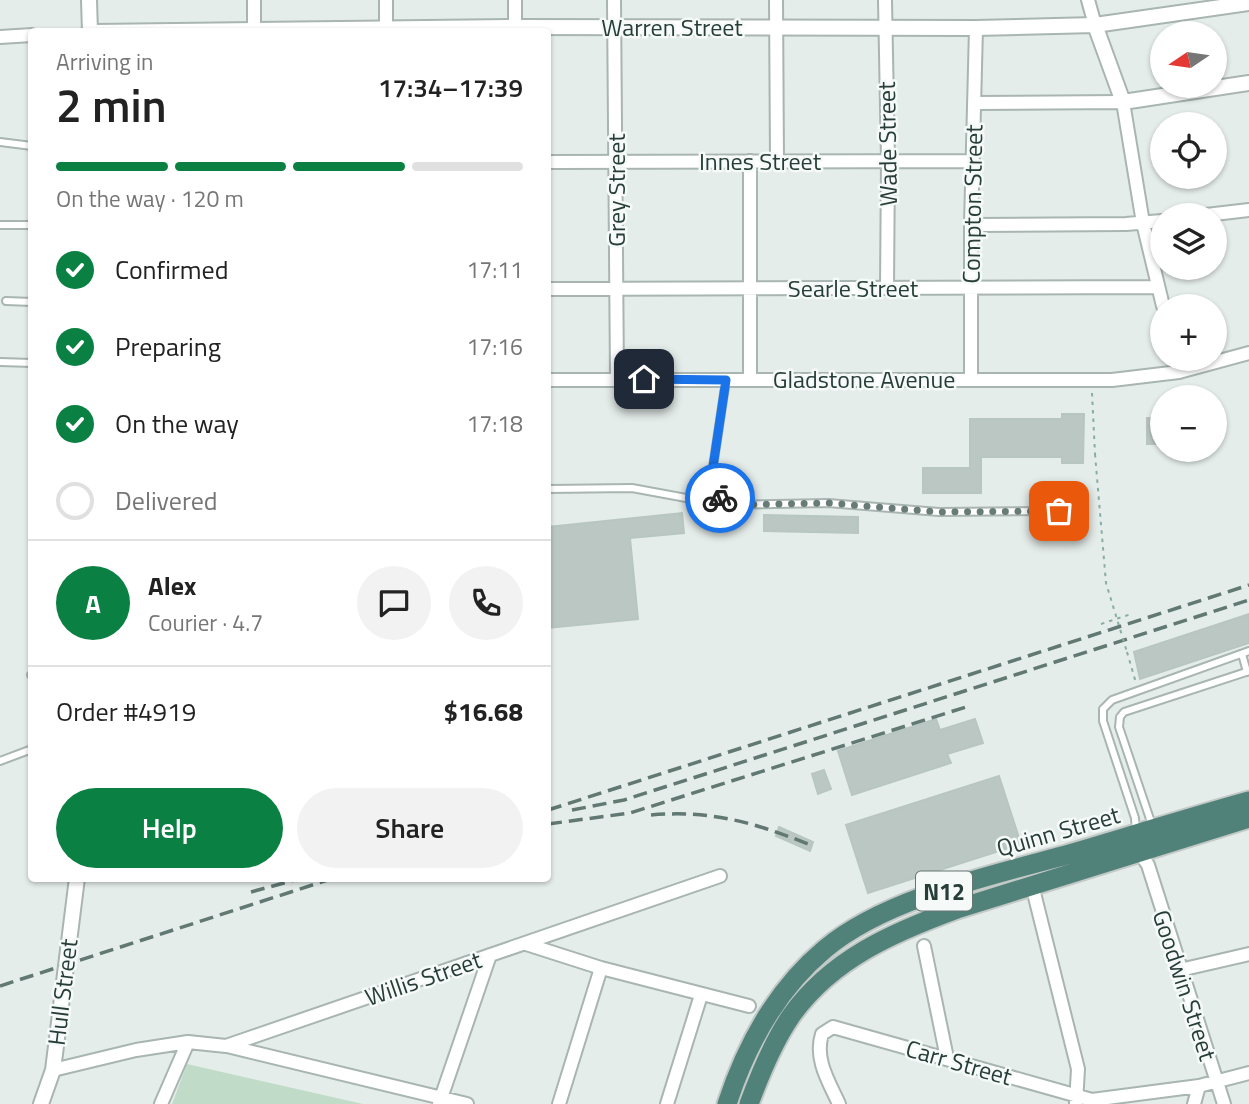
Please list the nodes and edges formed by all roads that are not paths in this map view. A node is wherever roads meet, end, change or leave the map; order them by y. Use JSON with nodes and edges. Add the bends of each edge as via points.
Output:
{"nodes":[{"id":1,"x":89,"y":0,"type":"edge"},
{"id":2,"x":254,"y":0,"type":"edge"},
{"id":3,"x":386,"y":0,"type":"edge"},
{"id":4,"x":514,"y":0,"type":"edge"},
{"id":5,"x":614,"y":0,"type":"edge"},
{"id":6,"x":776,"y":0,"type":"edge"},
{"id":7,"x":885,"y":0,"type":"edge"},
{"id":8,"x":1088,"y":0,"type":"edge"},
{"id":9,"x":1249,"y":3,"type":"edge"},
{"id":10,"x":1094,"y":25,"type":"junction"},
{"id":11,"x":614,"y":26,"type":"junction"},
{"id":12,"x":92,"y":28,"type":"edge"},
{"id":13,"x":254,"y":28,"type":"edge"},
{"id":14,"x":386,"y":28,"type":"edge"},
{"id":15,"x":515,"y":28,"type":"edge"},
{"id":16,"x":548,"y":28,"type":"edge"},
{"id":17,"x":776,"y":28,"type":"junction"},
{"id":18,"x":885,"y":28,"type":"junction"},
{"id":19,"x":976,"y":28,"type":"junction"},
{"id":20,"x":28,"y":35,"type":"edge"},
{"id":21,"x":0,"y":37,"type":"edge"},
{"id":22,"x":1249,"y":83,"type":"edge"},
{"id":23,"x":1123,"y":102,"type":"junction"},
{"id":24,"x":974,"y":103,"type":"junction"},
{"id":25,"x":0,"y":142,"type":"edge"},
{"id":26,"x":28,"y":146,"type":"edge"},
{"id":27,"x":973,"y":160,"type":"junction"},
{"id":28,"x":750,"y":161,"type":"junction"},
{"id":29,"x":777,"y":161,"type":"junction"},
{"id":30,"x":888,"y":161,"type":"junction"},
{"id":31,"x":551,"y":162,"type":"edge"},
{"id":32,"x":615,"y":162,"type":"junction"},
{"id":33,"x":1249,"y":210,"type":"edge"},
{"id":34,"x":1227,"y":213,"type":"edge"},
{"id":35,"x":1150,"y":222,"type":"edge"},
{"id":36,"x":1143,"y":223,"type":"junction"},
{"id":37,"x":0,"y":225,"type":"edge"},
{"id":38,"x":28,"y":225,"type":"edge"},
{"id":39,"x":971,"y":225,"type":"junction"},
{"id":40,"x":1158,"y":287,"type":"junction"},
{"id":41,"x":887,"y":288,"type":"junction"},
{"id":42,"x":971,"y":288,"type":"junction"},
{"id":43,"x":551,"y":289,"type":"edge"},
{"id":44,"x":617,"y":289,"type":"junction"},
{"id":45,"x":750,"y":289,"type":"junction"},
{"id":46,"x":1160,"y":294,"type":"edge"},
{"id":47,"x":6,"y":301,"type":"dead end"},
{"id":48,"x":28,"y":302,"type":"edge"},
{"id":49,"x":1249,"y":353,"type":"edge"},
{"id":50,"x":1227,"y":357,"type":"edge"},
{"id":51,"x":0,"y":362,"type":"edge"},
{"id":52,"x":28,"y":363,"type":"edge"},
{"id":53,"x":1159,"y":371,"type":"edge"},
{"id":54,"x":617,"y":379,"type":"junction"},
{"id":55,"x":750,"y":379,"type":"junction"},
{"id":56,"x":551,"y":380,"type":"edge"},
{"id":57,"x":726,"y":380,"type":"junction"},
{"id":58,"x":971,"y":380,"type":"junction"},
{"id":59,"x":551,"y":489,"type":"edge"},
{"id":60,"x":724,"y":505,"type":"junction"},
{"id":61,"x":1059,"y":511,"type":"dead end"},
{"id":62,"x":1245,"y":653,"type":"edge"},
{"id":63,"x":1248,"y":672,"type":"edge"},
{"id":64,"x":1141,"y":689,"type":"junction"},
{"id":65,"x":1150,"y":703,"type":"junction"},
{"id":66,"x":1103,"y":709,"type":"junction"},
{"id":67,"x":1119,"y":716,"type":"junction"},
{"id":68,"x":28,"y":750,"type":"edge"},
{"id":69,"x":0,"y":761,"type":"edge"},
{"id":70,"x":1136,"y":775,"type":"junction"},
{"id":71,"x":1122,"y":780,"type":"junction"},
{"id":72,"x":1249,"y":801,"type":"edge"},
{"id":73,"x":1249,"y":818,"type":"edge"},
{"id":74,"x":1147,"y":846,"type":"junction"},
{"id":75,"x":720,"y":876,"type":"dead end"},
{"id":76,"x":76,"y":882,"type":"edge"},
{"id":77,"x":1032,"y":885,"type":"junction"},
{"id":78,"x":526,"y":944,"type":"junction"},
{"id":79,"x":924,"y":946,"type":"dead end"},
{"id":80,"x":1249,"y":954,"type":"edge"},
{"id":81,"x":490,"y":955,"type":"junction"},
{"id":82,"x":601,"y":968,"type":"junction"},
{"id":83,"x":1180,"y":970,"type":"junction"},
{"id":84,"x":701,"y":995,"type":"junction"},
{"id":85,"x":749,"y":1006,"type":"dead end"},
{"id":86,"x":188,"y":1042,"type":"junction"},
{"id":87,"x":226,"y":1046,"type":"junction"},
{"id":88,"x":947,"y":1058,"type":"junction"},
{"id":89,"x":53,"y":1070,"type":"junction"},
{"id":90,"x":1249,"y":1073,"type":"edge"},
{"id":91,"x":1216,"y":1082,"type":"junction"},
{"id":92,"x":1199,"y":1086,"type":"junction"},
{"id":93,"x":1077,"y":1100,"type":"edge"},
{"id":94,"x":440,"y":1101,"type":"edge"},
{"id":95,"x":41,"y":1104,"type":"edge"},
{"id":96,"x":161,"y":1104,"type":"edge"},
{"id":97,"x":467,"y":1104,"type":"edge"},
{"id":98,"x":559,"y":1104,"type":"edge"},
{"id":99,"x":667,"y":1104,"type":"edge"},
{"id":100,"x":727,"y":1104,"type":"edge"},
{"id":101,"x":749,"y":1104,"type":"edge"},
{"id":102,"x":839,"y":1104,"type":"edge"},
{"id":103,"x":1194,"y":1104,"type":"edge"},
{"id":104,"x":1224,"y":1104,"type":"edge"}],
"edges":[{"from":1,"to":12,"type":"street"},
{"from":2,"to":13,"type":"street"},
{"from":3,"to":14,"type":"street"},
{"from":4,"to":15,"type":"street"},
{"from":5,"to":11,"type":"street","name":"Grey Street"},
{"from":6,"to":17,"type":"street"},
{"from":7,"to":18,"type":"street","name":"Wade Street"},
{"from":8,"to":10,"type":"street"},
{"from":9,"to":10,"type":"street","name":"Warren Street"},
{"from":10,"to":19,"type":"street","name":"Warren Street"},
{"from":10,"to":23,"type":"street"},
{"from":11,"to":16,"type":"street","name":"Warren Street"},
{"from":11,"to":17,"type":"street","name":"Warren Street"},
{"from":11,"to":32,"type":"street","name":"Grey Street"},
{"from":17,"to":18,"type":"street","name":"Warren Street"},
{"from":17,"to":29,"type":"street"},
{"from":18,"to":19,"type":"street","name":"Warren Street"},
{"from":18,"to":30,"type":"street","name":"Wade Street"},
{"from":19,"to":24,"type":"street","name":"Compton Street"},
{"from":20,"to":21,"type":"street"},
{"from":22,"to":23,"type":"street"},
{"from":23,"to":24,"type":"street"},
{"from":23,"to":36,"type":"street"},
{"from":24,"to":27,"type":"street","name":"Compton Street"},
{"from":25,"to":26,"type":"lane"},
{"from":27,"to":30,"type":"street","name":"Innes Street"},
{"from":27,"to":39,"type":"street","name":"Compton Street"},
{"from":28,"to":29,"type":"street","name":"Innes Street"},
{"from":28,"to":32,"type":"street","name":"Innes Street"},
{"from":28,"to":45,"type":"street"},
{"from":29,"to":30,"type":"street","name":"Innes Street"},
{"from":30,"to":41,"type":"street","name":"Wade Street"},
{"from":31,"to":32,"type":"street","name":"Innes Street"},
{"from":32,"to":44,"type":"street","name":"Grey Street"},
{"from":33,"to":34,"type":"street"},
{"from":35,"to":36,"type":"street"},
{"from":36,"to":39,"type":"street"},
{"from":36,"to":40,"type":"street"},
{"from":37,"to":38,"type":"lane"},
{"from":39,"to":42,"type":"street","name":"Compton Street"},
{"from":40,"to":42,"type":"street","name":"Searle Street"},
{"from":40,"to":46,"type":"street"},
{"from":41,"to":42,"type":"street","name":"Searle Street"},
{"from":41,"to":45,"type":"street","name":"Searle Street"},
{"from":42,"to":58,"type":"street","name":"Compton Street"},
{"from":43,"to":44,"type":"street","name":"Searle Street"},
{"from":44,"to":45,"type":"street","name":"Searle Street"},
{"from":44,"to":54,"type":"street","name":"Grey Street"},
{"from":45,"to":55,"type":"street"},
{"from":47,"to":48,"type":"lane"},
{"from":49,"to":50,"type":"street","name":"Gladstone Avenue"},
{"from":51,"to":52,"type":"lane"},
{"from":53,"to":58,"type":"street","name":"Gladstone Avenue","via":[[1139,378],[1092,381]]},
{"from":54,"to":56,"type":"street","name":"Gladstone Avenue"},
{"from":54,"to":57,"type":"street","name":"Gladstone Avenue"},
{"from":55,"to":57,"type":"street","name":"Gladstone Avenue"},
{"from":55,"to":58,"type":"street","name":"Gladstone Avenue"},
{"from":57,"to":60,"type":"lane","via":[[711,480]]},
{"from":59,"to":60,"type":"lane","via":[[632,488]]},
{"from":60,"to":61,"type":"lane","via":[[828,503],[939,512]]},
{"from":62,"to":63,"type":"lane"},
{"from":62,"to":64,"type":"lane"},
{"from":63,"to":65,"type":"lane"},
{"from":64,"to":65,"type":"lane"},
{"from":64,"to":66,"type":"lane","via":[[1112,700]]},
{"from":65,"to":67,"type":"lane"},
{"from":66,"to":67,"type":"lane"},
{"from":66,"to":71,"type":"lane","name":"Goodwin Street"},
{"from":67,"to":70,"type":"lane"},
{"from":68,"to":69,"type":"lane"},
{"from":70,"to":71,"type":"lane"},
{"from":70,"to":74,"type":"lane"},
{"from":71,"to":74,"type":"lane","name":"Goodwin Street"},
{"from":72,"to":74,"type":"highway","name":"Quinn Street","number":"N12"},
{"from":73,"to":74,"type":"highway","name":"Quinn Street","number":"N12"},
{"from":74,"to":77,"type":"highway","name":"Quinn Street","number":"N12"},
{"from":74,"to":83,"type":"street","name":"Goodwin Street"},
{"from":74,"to":100,"type":"highway","name":"Quinn Street","number":"N12","via":[[993,875],[921,898],[855,928],[825,948],[772,1008]]},
{"from":75,"to":78,"type":"street","name":"Willis Street"},
{"from":76,"to":89,"type":"street","name":"Hull Street"},
{"from":77,"to":93,"type":"street","via":[[1078,1069]]},
{"from":77,"to":101,"type":"highway","name":"Quinn Street","number":"N12","via":[[911,926],[861,951],[823,980],[791,1016]]},
{"from":78,"to":81,"type":"street","name":"Willis Street"},
{"from":78,"to":82,"type":"street"},
{"from":79,"to":88,"type":"street"},
{"from":80,"to":83,"type":"street"},
{"from":81,"to":87,"type":"street","name":"Willis Street"},
{"from":81,"to":94,"type":"street"},
{"from":82,"to":84,"type":"street"},
{"from":82,"to":98,"type":"street"},
{"from":83,"to":91,"type":"street","name":"Goodwin Street"},
{"from":84,"to":85,"type":"street"},
{"from":84,"to":99,"type":"street"},
{"from":86,"to":87,"type":"street","name":"Willis Street"},
{"from":86,"to":89,"type":"street","name":"Willis Street"},
{"from":86,"to":96,"type":"street"},
{"from":87,"to":94,"type":"street"},
{"from":88,"to":93,"type":"street","name":"Carr Street"},
{"from":88,"to":102,"type":"street","name":"Carr Street","via":[[834,1027],[822,1034],[818,1046]]},
{"from":89,"to":95,"type":"street","name":"Hull Street"},
{"from":90,"to":91,"type":"street","name":"Carr Street"},
{"from":91,"to":92,"type":"street","name":"Carr Street"},
{"from":91,"to":104,"type":"street","name":"Goodwin Street"},
{"from":92,"to":93,"type":"street","name":"Carr Street"},
{"from":92,"to":103,"type":"street"},
{"from":94,"to":97,"type":"street"}]}
